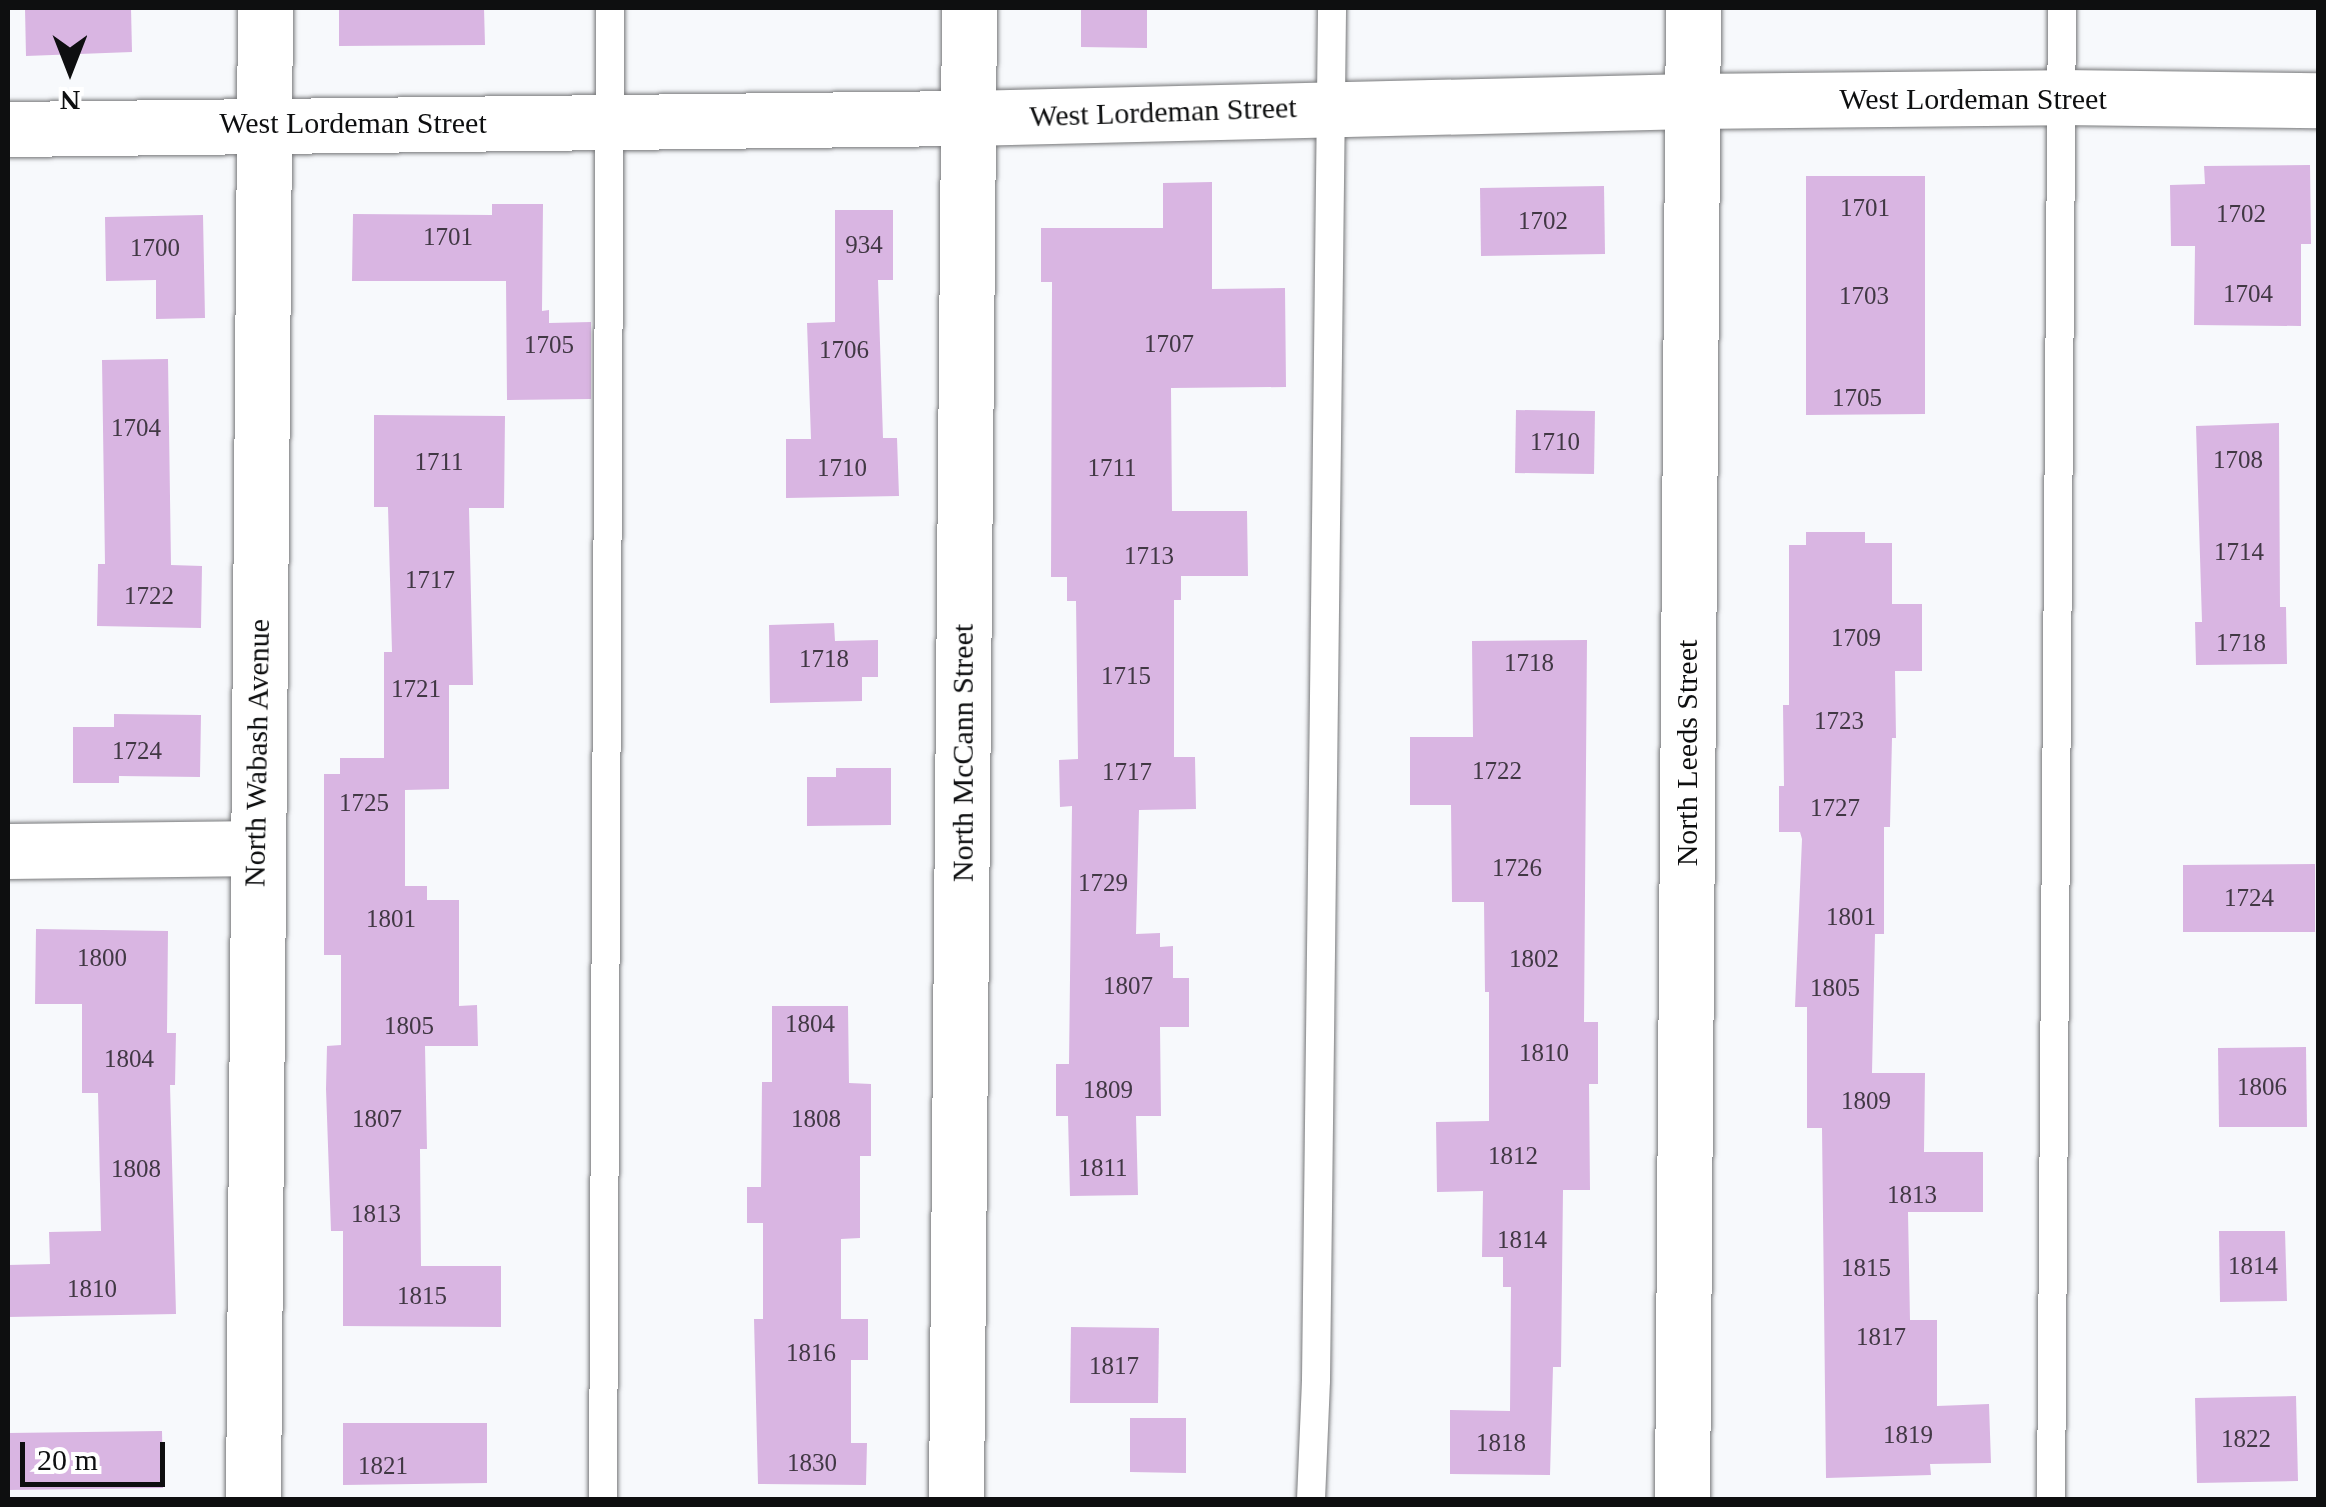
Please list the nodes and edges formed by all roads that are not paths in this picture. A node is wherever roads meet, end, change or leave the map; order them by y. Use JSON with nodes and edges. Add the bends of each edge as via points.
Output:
{"nodes":[{"id":1,"x":265,"y":8,"type":"edge"},
{"id":2,"x":610,"y":8,"type":"edge"},
{"id":3,"x":969,"y":8,"type":"edge"},
{"id":4,"x":1332,"y":8,"type":"edge"},
{"id":5,"x":1693,"y":8,"type":"edge"},
{"id":6,"x":2062,"y":8,"type":"edge"},
{"id":7,"x":2061,"y":97,"type":"junction"},
{"id":8,"x":2318,"y":100,"type":"edge"},
{"id":9,"x":1692,"y":101,"type":"junction"},
{"id":10,"x":1331,"y":106,"type":"junction"},
{"id":11,"x":968,"y":118,"type":"junction"},
{"id":12,"x":609,"y":122,"type":"junction"},
{"id":13,"x":264,"y":123,"type":"junction"},
{"id":14,"x":8,"y":130,"type":"edge"},
{"id":15,"x":256,"y":848,"type":"junction"},
{"id":16,"x":8,"y":851,"type":"edge"},
{"id":17,"x":253,"y":1500,"type":"edge"},
{"id":18,"x":604,"y":1500,"type":"edge"},
{"id":19,"x":956,"y":1500,"type":"edge"},
{"id":20,"x":1311,"y":1500,"type":"edge"},
{"id":21,"x":1682,"y":1500,"type":"edge"},
{"id":22,"x":2051,"y":1500,"type":"edge"}],
"edges":[{"from":1,"to":13,"type":"street","name":"North Wabash Avenue"},
{"from":2,"to":12,"type":"lane"},
{"from":3,"to":11,"type":"street","name":"North McCann Street"},
{"from":4,"to":10,"type":"lane"},
{"from":5,"to":9,"type":"street","name":"North Leeds Street"},
{"from":6,"to":7,"type":"lane"},
{"from":7,"to":8,"type":"street","name":"West Lordeman Street"},
{"from":7,"to":9,"type":"street","name":"West Lordeman Street"},
{"from":7,"to":22,"type":"lane"},
{"from":9,"to":10,"type":"street","name":"West Lordeman Street"},
{"from":9,"to":21,"type":"street","name":"North Leeds Street"},
{"from":10,"to":11,"type":"street","name":"West Lordeman Street"},
{"from":10,"to":20,"type":"lane"},
{"from":11,"to":12,"type":"street","name":"West Lordeman Street"},
{"from":11,"to":19,"type":"street","name":"North McCann Street"},
{"from":12,"to":13,"type":"street","name":"West Lordeman Street"},
{"from":12,"to":18,"type":"lane"},
{"from":13,"to":14,"type":"street","name":"West Lordeman Street"},
{"from":13,"to":15,"type":"street","name":"North Wabash Avenue"},
{"from":15,"to":16,"type":"street"},
{"from":15,"to":17,"type":"street","name":"North Wabash Avenue"}]}
